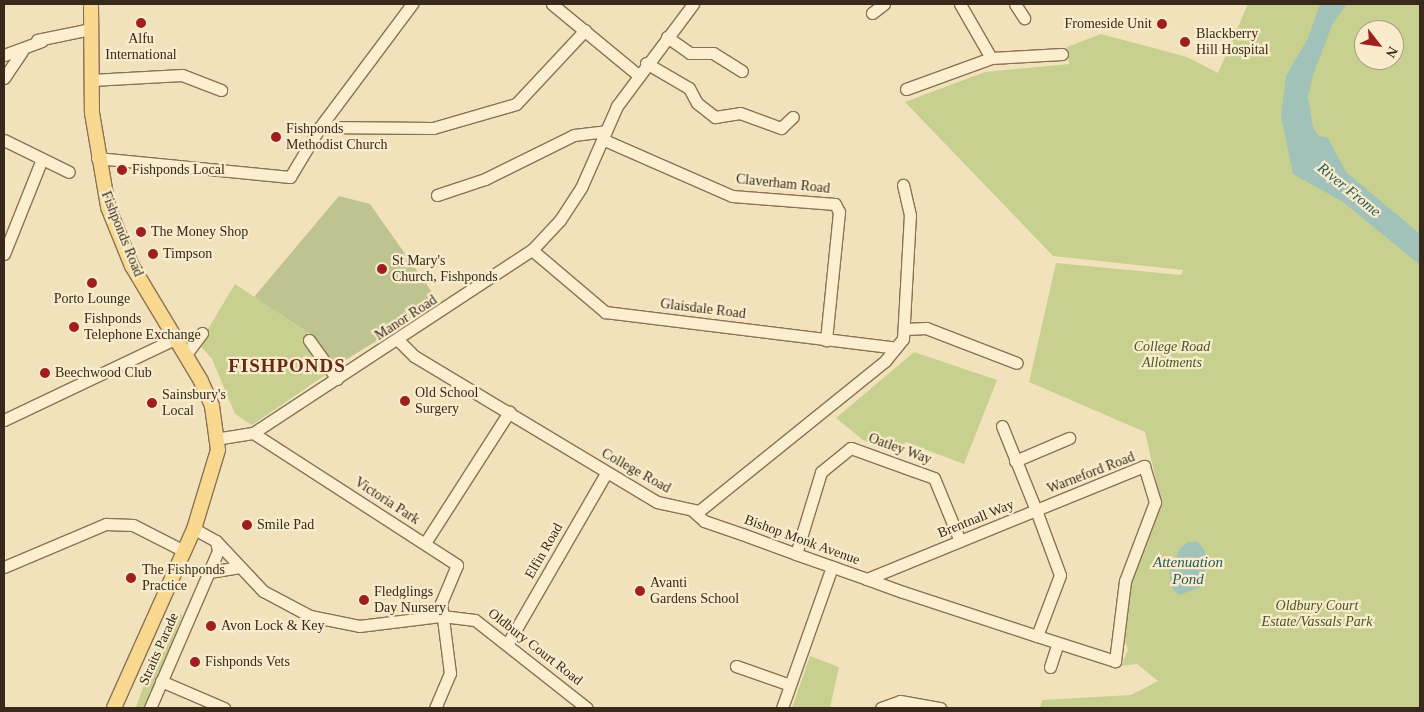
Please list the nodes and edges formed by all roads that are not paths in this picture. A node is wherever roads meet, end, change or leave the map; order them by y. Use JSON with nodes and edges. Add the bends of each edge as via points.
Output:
{"nodes":[{"id":1,"x":91,"y":4,"type":"edge"},
{"id":2,"x":412,"y":4,"type":"edge"},
{"id":3,"x":552,"y":4,"type":"edge"},
{"id":4,"x":693,"y":4,"type":"edge"},
{"id":5,"x":884,"y":4,"type":"edge"},
{"id":6,"x":960,"y":4,"type":"edge"},
{"id":7,"x":1015,"y":4,"type":"edge"},
{"id":8,"x":872,"y":13,"type":"dead end"},
{"id":9,"x":1024,"y":18,"type":"dead end"},
{"id":10,"x":90,"y":29,"type":"junction"},
{"id":11,"x":585,"y":30,"type":"junction"},
{"id":12,"x":667,"y":37,"type":"junction"},
{"id":13,"x":22,"y":51,"type":"junction"},
{"id":14,"x":4,"y":54,"type":"edge"},
{"id":15,"x":1062,"y":54,"type":"dead end"},
{"id":16,"x":991,"y":58,"type":"junction"},
{"id":17,"x":646,"y":63,"type":"junction"},
{"id":18,"x":742,"y":71,"type":"dead end"},
{"id":19,"x":637,"y":74,"type":"junction"},
{"id":20,"x":4,"y":78,"type":"edge"},
{"id":21,"x":91,"y":80,"type":"junction"},
{"id":22,"x":906,"y":89,"type":"dead end"},
{"id":23,"x":221,"y":90,"type":"dead end"},
{"id":24,"x":793,"y":117,"type":"dead end"},
{"id":25,"x":320,"y":126,"type":"junction"},
{"id":26,"x":604,"y":135,"type":"junction"},
{"id":27,"x":4,"y":140,"type":"edge"},
{"id":28,"x":97,"y":158,"type":"junction"},
{"id":29,"x":42,"y":159,"type":"junction"},
{"id":30,"x":69,"y":172,"type":"dead end"},
{"id":31,"x":903,"y":185,"type":"dead end"},
{"id":32,"x":437,"y":195,"type":"dead end"},
{"id":33,"x":532,"y":250,"type":"junction"},
{"id":34,"x":4,"y":254,"type":"edge"},
{"id":35,"x":906,"y":329,"type":"junction"},
{"id":36,"x":202,"y":332,"type":"dead end"},
{"id":37,"x":177,"y":338,"type":"junction"},
{"id":38,"x":309,"y":340,"type":"dead end"},
{"id":39,"x":398,"y":340,"type":"junction"},
{"id":40,"x":826,"y":340,"type":"junction"},
{"id":41,"x":892,"y":347,"type":"junction"},
{"id":42,"x":187,"y":353,"type":"junction"},
{"id":43,"x":1017,"y":363,"type":"dead end"},
{"id":44,"x":337,"y":379,"type":"junction"},
{"id":45,"x":509,"y":412,"type":"junction"},
{"id":46,"x":4,"y":420,"type":"edge"},
{"id":47,"x":1002,"y":426,"type":"dead end"},
{"id":48,"x":253,"y":433,"type":"junction"},
{"id":49,"x":1069,"y":438,"type":"dead end"},
{"id":50,"x":215,"y":442,"type":"junction"},
{"id":51,"x":1014,"y":461,"type":"junction"},
{"id":52,"x":606,"y":473,"type":"junction"},
{"id":53,"x":1036,"y":510,"type":"junction"},
{"id":54,"x":693,"y":511,"type":"junction"},
{"id":55,"x":194,"y":529,"type":"junction"},
{"id":56,"x":216,"y":541,"type":"junction"},
{"id":57,"x":960,"y":541,"type":"junction"},
{"id":58,"x":425,"y":543,"type":"junction"},
{"id":59,"x":184,"y":552,"type":"junction"},
{"id":60,"x":796,"y":554,"type":"junction"},
{"id":61,"x":239,"y":567,"type":"junction"},
{"id":62,"x":832,"y":567,"type":"junction"},
{"id":63,"x":4,"y":568,"type":"edge"},
{"id":64,"x":209,"y":572,"type":"junction"},
{"id":65,"x":867,"y":579,"type":"junction"},
{"id":66,"x":442,"y":616,"type":"junction"},
{"id":67,"x":1037,"y":636,"type":"junction"},
{"id":68,"x":508,"y":643,"type":"junction"},
{"id":69,"x":1058,"y":643,"type":"junction"},
{"id":70,"x":736,"y":666,"type":"dead end"},
{"id":71,"x":1050,"y":667,"type":"dead end"},
{"id":72,"x":161,"y":681,"type":"junction"},
{"id":73,"x":790,"y":686,"type":"junction"},
{"id":74,"x":114,"y":708,"type":"edge"},
{"id":75,"x":150,"y":708,"type":"edge"},
{"id":76,"x":224,"y":708,"type":"edge"},
{"id":77,"x":434,"y":708,"type":"edge"},
{"id":78,"x":588,"y":708,"type":"edge"},
{"id":79,"x":782,"y":708,"type":"edge"},
{"id":80,"x":881,"y":708,"type":"edge"},
{"id":81,"x":939,"y":708,"type":"edge"}],
"edges":[{"from":1,"to":10,"type":"main road","name":"Fishponds Road"},
{"from":2,"to":25,"type":"street"},
{"from":3,"to":11,"type":"street"},
{"from":4,"to":12,"type":"street","name":"Manor Road"},
{"from":5,"to":8,"type":"street"},
{"from":6,"to":16,"type":"street"},
{"from":7,"to":9,"type":"street"},
{"from":10,"to":13,"type":"street","via":[[39,40]]},
{"from":10,"to":21,"type":"main road","name":"Fishponds Road"},
{"from":11,"to":19,"type":"street"},
{"from":11,"to":25,"type":"street","via":[[516,104],[433,128]]},
{"from":12,"to":17,"type":"street","name":"Manor Road"},
{"from":12,"to":18,"type":"street","via":[[690,53],[713,53]]},
{"from":13,"to":14,"type":"street"},
{"from":13,"to":20,"type":"street"},
{"from":15,"to":16,"type":"street"},
{"from":16,"to":22,"type":"street"},
{"from":17,"to":19,"type":"street","name":"Manor Road"},
{"from":17,"to":24,"type":"street","via":[[689,88],[697,103],[715,117],[740,114],[781,128]]},
{"from":19,"to":26,"type":"street","name":"Manor Road"},
{"from":21,"to":23,"type":"street","via":[[182,75]]},
{"from":21,"to":28,"type":"main road","name":"Fishponds Road"},
{"from":25,"to":28,"type":"street","via":[[290,177]]},
{"from":26,"to":32,"type":"street","via":[[574,135],[485,179]]},
{"from":26,"to":33,"type":"street","name":"Manor Road","via":[[581,188],[560,220]]},
{"from":26,"to":40,"type":"street","name":"Claverham Road","via":[[732,196],[834,204],[839,212]]},
{"from":27,"to":29,"type":"street"},
{"from":28,"to":37,"type":"main road","name":"Fishponds Road","via":[[108,207],[132,266]]},
{"from":29,"to":30,"type":"street"},
{"from":29,"to":34,"type":"street"},
{"from":31,"to":35,"type":"street","via":[[910,215],[902,316]]},
{"from":33,"to":39,"type":"street","name":"Manor Road"},
{"from":33,"to":40,"type":"street","name":"Glaisdale Road","via":[[605,312]]},
{"from":35,"to":41,"type":"street","via":[[903,339]]},
{"from":35,"to":43,"type":"street","via":[[926,328]]},
{"from":36,"to":42,"type":"street"},
{"from":37,"to":42,"type":"main road","name":"Fishponds Road"},
{"from":37,"to":46,"type":"street"},
{"from":38,"to":44,"type":"street"},
{"from":39,"to":44,"type":"street","name":"Manor Road"},
{"from":39,"to":45,"type":"street","name":"College Road","via":[[414,356]]},
{"from":40,"to":41,"type":"street","name":"Glaisdale Road"},
{"from":41,"to":54,"type":"street","via":[[885,361],[718,499]]},
{"from":42,"to":50,"type":"main road","name":"Fishponds Road","via":[[212,406]]},
{"from":44,"to":48,"type":"street","name":"Manor Road"},
{"from":45,"to":52,"type":"street","name":"College Road"},
{"from":45,"to":58,"type":"street"},
{"from":47,"to":51,"type":"street"},
{"from":48,"to":50,"type":"street","name":"Manor Road"},
{"from":48,"to":58,"type":"street","name":"Victoria Park"},
{"from":49,"to":51,"type":"street"},
{"from":50,"to":55,"type":"main road","name":"Fishponds Road","via":[[218,453]]},
{"from":51,"to":53,"type":"street"},
{"from":52,"to":54,"type":"street","name":"College Road","via":[[656,502]]},
{"from":52,"to":68,"type":"street","name":"Elfin Road"},
{"from":53,"to":57,"type":"street","name":"Brentnall Way"},
{"from":53,"to":67,"type":"street","name":"Brentnall Way","via":[[1060,575]]},
{"from":53,"to":69,"type":"street","name":"Warneford Road","via":[[1144,466],[1155,502],[1125,581],[1115,661]]},
{"from":54,"to":60,"type":"street","name":"Bishop Monk Avenue","via":[[704,521]]},
{"from":55,"to":56,"type":"street"},
{"from":55,"to":59,"type":"main road","name":"Fishponds Road"},
{"from":56,"to":61,"type":"street","name":"Oldbury Court Road"},
{"from":56,"to":64,"type":"street","name":"Straits Parade","via":[[218,551]]},
{"from":57,"to":60,"type":"street","name":"Oatley Way","via":[[934,478],[851,448],[821,472]]},
{"from":57,"to":65,"type":"street","name":"Brentnall Way"},
{"from":58,"to":66,"type":"street","name":"Victoria Park","via":[[459,569],[443,597]]},
{"from":59,"to":63,"type":"street","via":[[133,525],[106,524]]},
{"from":59,"to":74,"type":"main road","name":"Fishponds Road"},
{"from":60,"to":62,"type":"street","name":"Bishop Monk Avenue"},
{"from":61,"to":64,"type":"street"},
{"from":61,"to":66,"type":"street","name":"Oldbury Court Road","via":[[288,606],[334,622],[382,626]]},
{"from":62,"to":65,"type":"street","name":"Bishop Monk Avenue"},
{"from":62,"to":73,"type":"street"},
{"from":64,"to":72,"type":"street","name":"Straits Parade"},
{"from":65,"to":67,"type":"street","name":"Bishop Monk Avenue"},
{"from":66,"to":68,"type":"street","name":"Oldbury Court Road","via":[[475,620]]},
{"from":66,"to":77,"type":"street","via":[[450,673]]},
{"from":67,"to":69,"type":"street","name":"Warneford Road"},
{"from":68,"to":78,"type":"street","name":"Oldbury Court Road"},
{"from":69,"to":71,"type":"street"},
{"from":70,"to":73,"type":"street"},
{"from":72,"to":75,"type":"street","name":"Straits Parade"},
{"from":72,"to":76,"type":"street"},
{"from":73,"to":79,"type":"street"},
{"from":80,"to":81,"type":"street","via":[[900,701]]}]}
